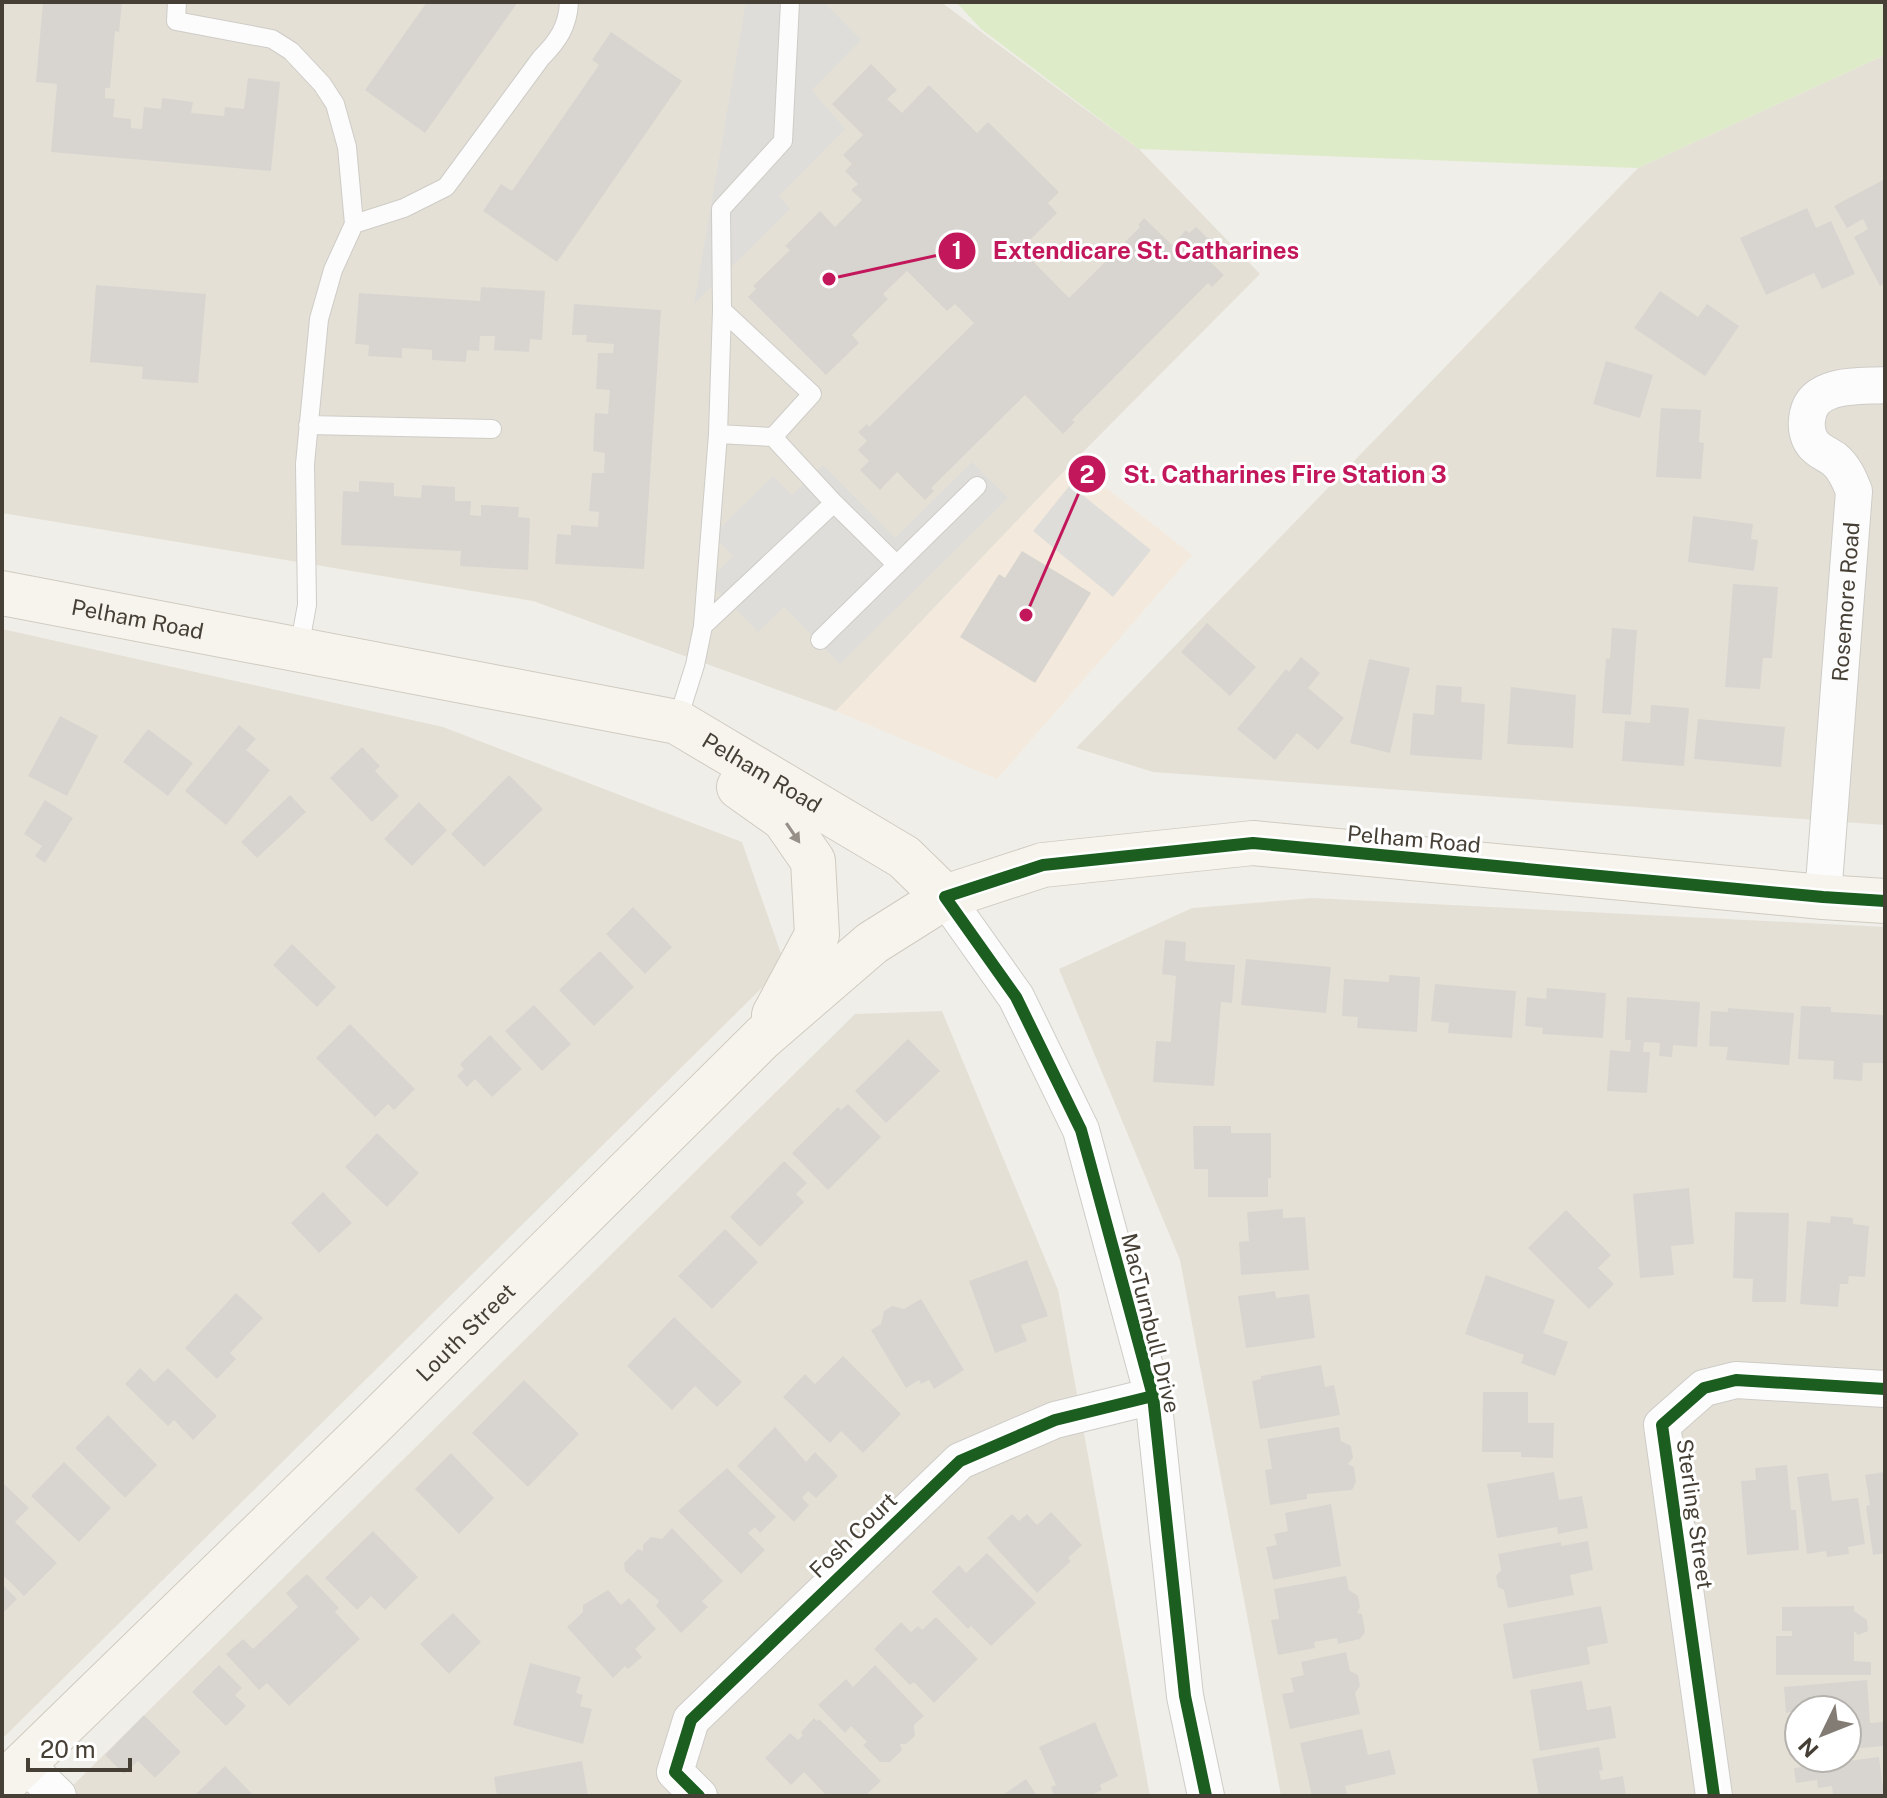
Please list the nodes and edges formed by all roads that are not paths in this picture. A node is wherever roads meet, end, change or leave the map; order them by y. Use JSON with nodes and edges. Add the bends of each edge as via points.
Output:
{"nodes":[{"id":1,"x":177,"y":2,"type":"edge"},
{"id":2,"x":569,"y":2,"type":"edge"},
{"id":3,"x":790,"y":2,"type":"edge"},
{"id":4,"x":354,"y":224,"type":"junction"},
{"id":5,"x":722,"y":310,"type":"junction"},
{"id":6,"x":1885,"y":385,"type":"edge"},
{"id":7,"x":308,"y":425,"type":"junction"},
{"id":8,"x":492,"y":429,"type":"dead end"},
{"id":9,"x":718,"y":434,"type":"junction"},
{"id":10,"x":773,"y":437,"type":"junction"},
{"id":11,"x":977,"y":486,"type":"dead end"},
{"id":12,"x":834,"y":503,"type":"junction"},
{"id":13,"x":897,"y":565,"type":"junction"},
{"id":14,"x":2,"y":593,"type":"edge"},
{"id":15,"x":703,"y":626,"type":"junction"},
{"id":16,"x":820,"y":640,"type":"dead end"},
{"id":17,"x":299,"y":648,"type":"junction"},
{"id":18,"x":677,"y":722,"type":"junction"},
{"id":19,"x":945,"y":897,"type":"junction"},
{"id":20,"x":1823,"y":897,"type":"junction"},
{"id":21,"x":1885,"y":901,"type":"edge"},
{"id":22,"x":762,"y":1038,"type":"junction"},
{"id":23,"x":1885,"y":1389,"type":"edge"},
{"id":24,"x":1153,"y":1396,"type":"junction"},
{"id":25,"x":13,"y":1774,"type":"edge"},
{"id":26,"x":58,"y":1796,"type":"edge"},
{"id":27,"x":699,"y":1796,"type":"edge"},
{"id":28,"x":1206,"y":1796,"type":"edge"},
{"id":29,"x":1714,"y":1796,"type":"edge"}],
"edges":[{"from":1,"to":4,"type":"lane","via":[[176,21],[272,39],[322,84],[335,104],[344,136]]},
{"from":2,"to":4,"type":"lane","via":[[557,40],[454,179],[430,198]]},
{"from":3,"to":5,"type":"lane","via":[[783,141],[721,209]]},
{"from":4,"to":7,"type":"lane","via":[[325,294]]},
{"from":5,"to":9,"type":"lane"},
{"from":5,"to":10,"type":"lane","via":[[812,394]]},
{"from":6,"to":20,"type":"street","name":"Rosemore Road","via":[[1834,389],[1811,406],[1807,419],[1812,444],[1837,462],[1854,491]]},
{"from":7,"to":8,"type":"lane"},
{"from":7,"to":17,"type":"lane","via":[[307,605]]},
{"from":9,"to":10,"type":"lane"},
{"from":9,"to":15,"type":"lane"},
{"from":10,"to":12,"type":"lane"},
{"from":11,"to":13,"type":"lane"},
{"from":12,"to":13,"type":"lane"},
{"from":12,"to":15,"type":"lane"},
{"from":13,"to":16,"type":"lane"},
{"from":14,"to":17,"type":"main road","name":"Pelham Road"},
{"from":15,"to":18,"type":"lane"},
{"from":17,"to":18,"type":"main road","name":"Pelham Road"},
{"from":18,"to":19,"type":"main road","name":"Pelham Road","via":[[904,857]]},
{"from":18,"to":22,"type":"main road","one_way":true,"via":[[724,777],[784,819],[813,861],[817,935]]},
{"from":19,"to":20,"type":"main road","name":"Pelham Road","via":[[1043,865],[1253,843]]},
{"from":19,"to":22,"type":"main road","name":"Louth Street","via":[[872,943]]},
{"from":19,"to":24,"type":"street","name":"MacTurnbull Drive","via":[[1016,997],[1081,1130]]},
{"from":20,"to":21,"type":"main road","name":"Pelham Road"},
{"from":22,"to":25,"type":"main road","name":"Louth Street"},
{"from":23,"to":29,"type":"street","name":"Sterling Street","via":[[1736,1380],[1704,1388],[1662,1425]]},
{"from":24,"to":27,"type":"street","name":"Fosh Court","via":[[1055,1420],[960,1461],[691,1720],[675,1772]]},
{"from":24,"to":28,"type":"street","name":"MacTurnbull Drive","via":[[1185,1696]]},
{"from":25,"to":26,"type":"street"}]}
